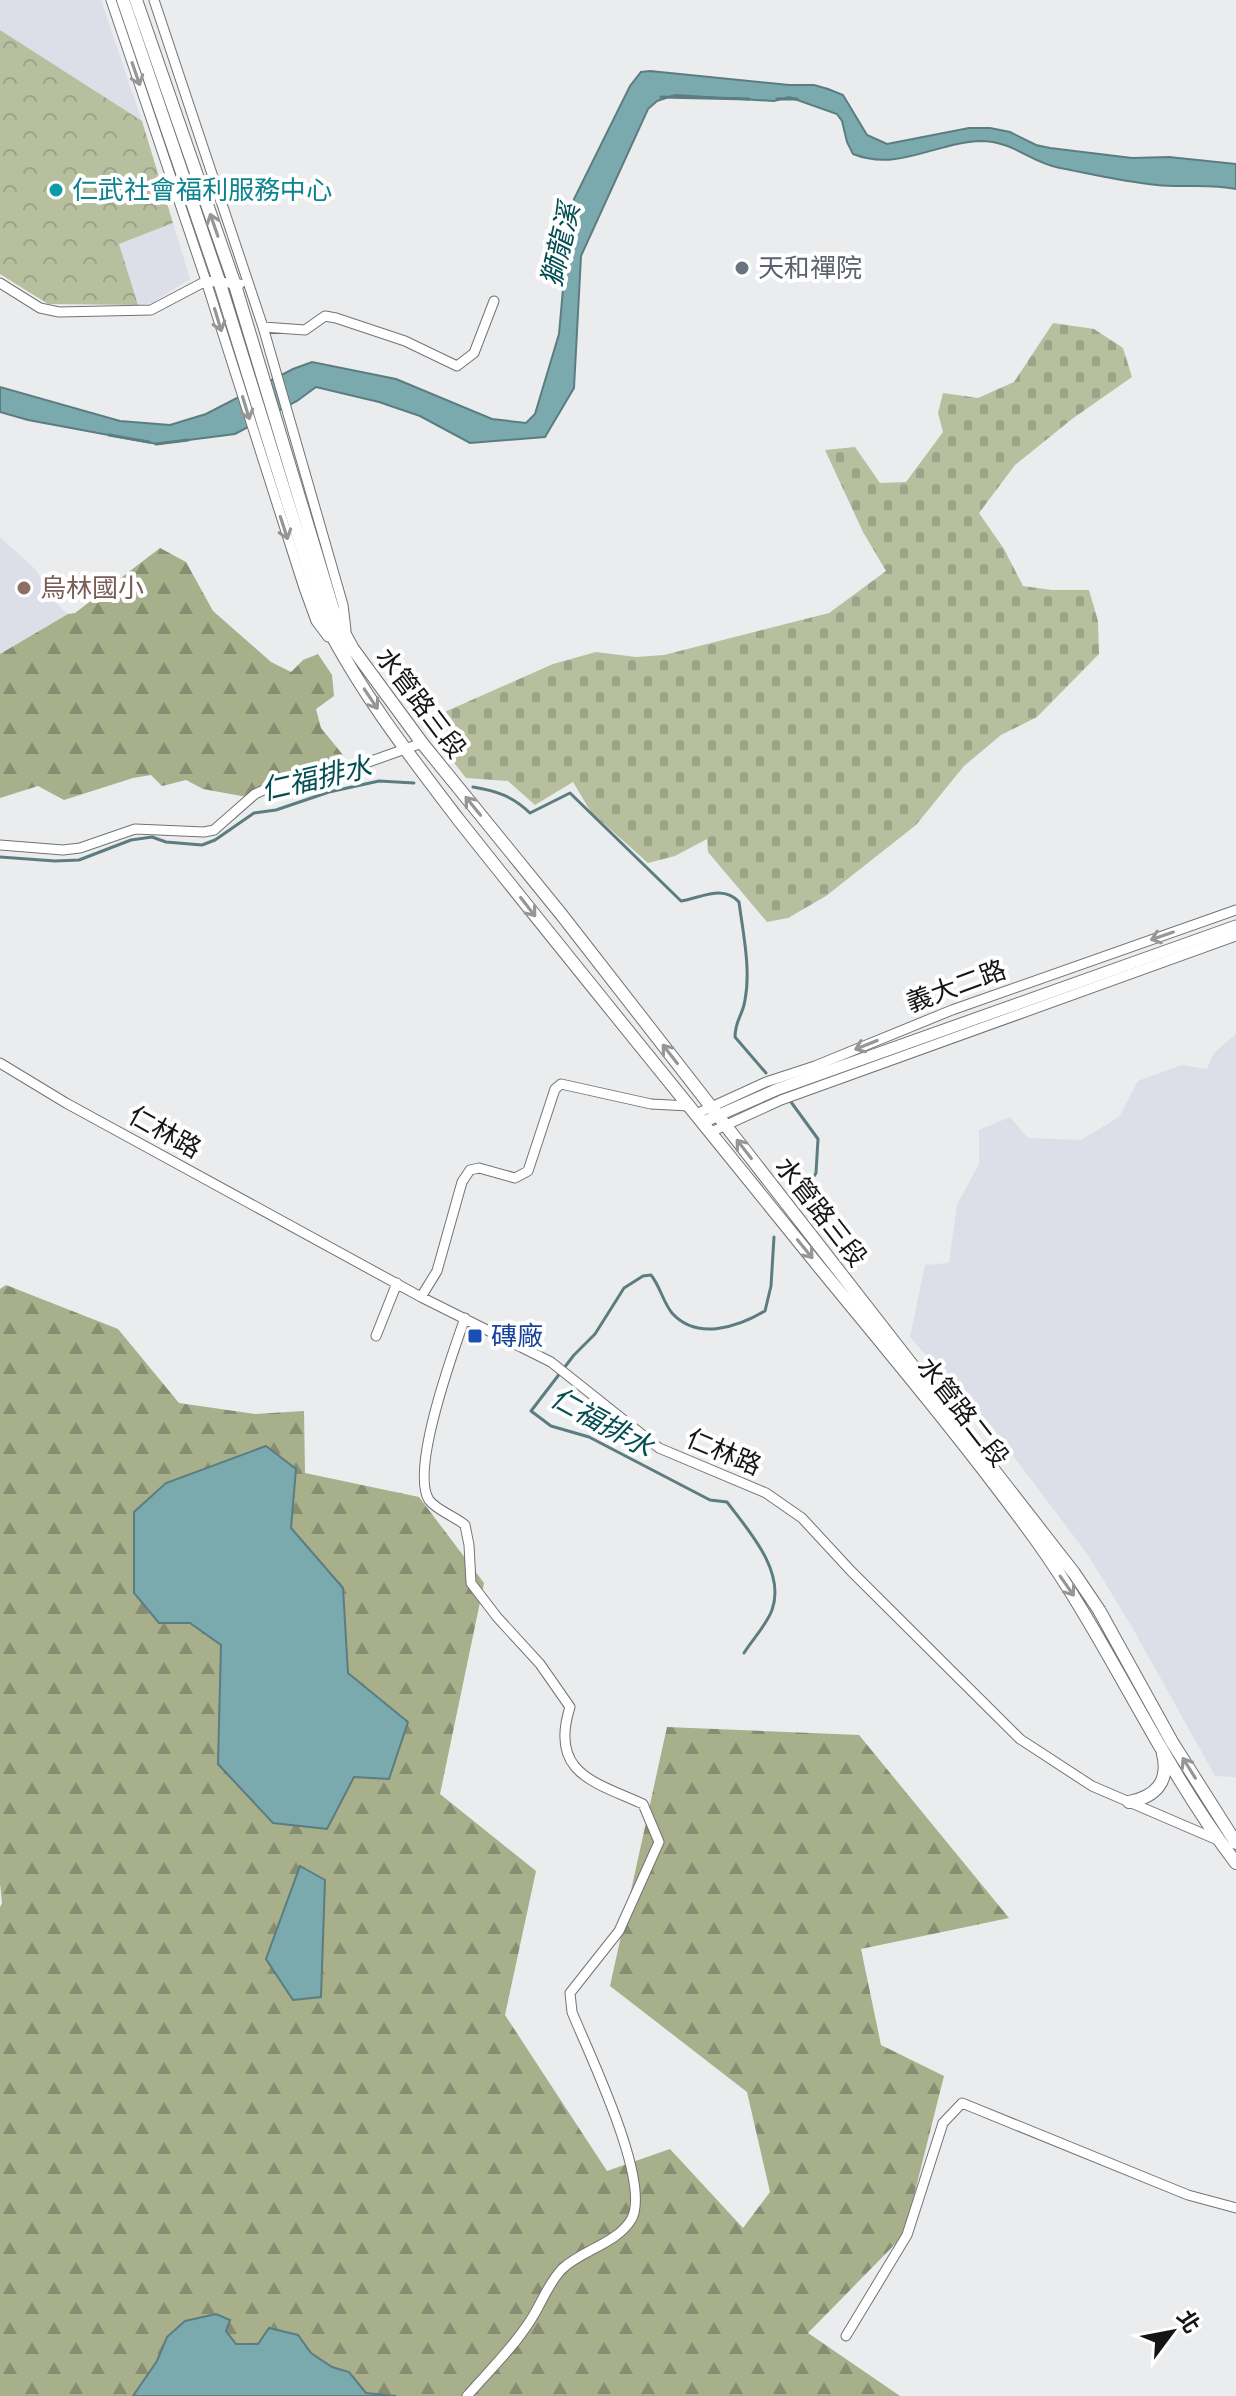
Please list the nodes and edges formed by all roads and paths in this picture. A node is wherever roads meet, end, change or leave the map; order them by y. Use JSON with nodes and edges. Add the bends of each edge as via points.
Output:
{"nodes":[{"id":1,"x":111,"y":0,"type":"edge"},
{"id":2,"x":123,"y":0,"type":"edge"},
{"id":3,"x":136,"y":0,"type":"edge"},
{"id":4,"x":154,"y":0,"type":"edge"},
{"id":5,"x":213,"y":282,"type":"junction"},
{"id":6,"x":0,"y":283,"type":"edge"},
{"id":7,"x":241,"y":284,"type":"junction"},
{"id":8,"x":494,"y":301,"type":"dead end"},
{"id":9,"x":263,"y":327,"type":"junction"},
{"id":10,"x":249,"y":355,"type":"junction"},
{"id":11,"x":278,"y":444,"type":"junction"},
{"id":12,"x":346,"y":638,"type":"junction"},
{"id":13,"x":342,"y":655,"type":"junction"},
{"id":14,"x":422,"y":743,"type":"junction"},
{"id":15,"x":406,"y":749,"type":"junction"},
{"id":16,"x":0,"y":845,"type":"edge"},
{"id":17,"x":1236,"y":910,"type":"edge"},
{"id":18,"x":1236,"y":926,"type":"edge"},
{"id":19,"x":1236,"y":936,"type":"edge"},
{"id":20,"x":0,"y":1063,"type":"edge"},
{"id":21,"x":718,"y":1115,"type":"junction"},
{"id":22,"x":700,"y":1118,"type":"junction"},
{"id":23,"x":397,"y":1283,"type":"junction"},
{"id":24,"x":421,"y":1297,"type":"junction"},
{"id":25,"x":465,"y":1318,"type":"junction"},
{"id":26,"x":376,"y":1336,"type":"dead end"},
{"id":27,"x":1161,"y":1747,"type":"junction"},
{"id":28,"x":1129,"y":1802,"type":"junction"},
{"id":29,"x":1228,"y":1840,"type":"edge"},
{"id":30,"x":1236,"y":1863,"type":"edge"},
{"id":31,"x":1236,"y":2208,"type":"edge"},
{"id":32,"x":846,"y":2336,"type":"dead end"},
{"id":33,"x":467,"y":2396,"type":"edge"}],
"edges":[{"from":1,"to":5,"type":"street","one_way":true},
{"from":2,"to":5,"type":"main road"},
{"from":7,"to":3,"type":"main road","one_way":true},
{"from":4,"to":7,"type":"street"},
{"from":5,"to":6,"type":"street","via":[[151,310],[59,312],[40,308]]},
{"from":5,"to":7,"type":"street"},
{"from":5,"to":10,"type":"main road","one_way":true},
{"from":7,"to":9,"type":"street"},
{"from":7,"to":10,"type":"main road"},
{"from":8,"to":9,"type":"street","via":[[474,353],[457,366],[405,341],[336,318],[325,316],[305,330]]},
{"from":9,"to":10,"type":"street"},
{"from":10,"to":11,"type":"main road"},
{"from":10,"to":12,"type":"street","name":"水管路三段","via":[[295,433],[343,605]]},
{"from":10,"to":13,"type":"street","name":"水管路三段","one_way":true,"via":[[260,453],[316,621]]},
{"from":11,"to":12,"type":"main road","name":"水管路三段"},
{"from":11,"to":13,"type":"main road","name":"水管路三段","via":[[325,622]]},
{"from":12,"to":14,"type":"main road","name":"水管路三段"},
{"from":13,"to":15,"type":"main road","name":"水管路三段","one_way":true},
{"from":14,"to":15,"type":"street"},
{"from":21,"to":14,"type":"main road","name":"水管路三段","one_way":true},
{"from":15,"to":16,"type":"street","via":[[318,780],[266,789],[214,830],[135,829],[63,850]]},
{"from":15,"to":22,"type":"main road","name":"水管路三段","one_way":true},
{"from":17,"to":21,"type":"street","name":"義大二路","one_way":true,"via":[[766,1082]]},
{"from":18,"to":21,"type":"street","name":"義大二路"},
{"from":19,"to":21,"type":"street","name":"義大二路","via":[[781,1100]]},
{"from":20,"to":23,"type":"street","name":"仁林路"},
{"from":21,"to":22,"type":"street","name":"義大二路"},
{"from":29,"to":21,"type":"main road","name":"水管路三段","one_way":true,"via":[[1074,1573]]},
{"from":22,"to":24,"type":"street","via":[[561,1084],[528,1171],[515,1178],[479,1168],[470,1170],[462,1182],[437,1271]]},
{"from":22,"to":27,"type":"main road","name":"水管路二段","one_way":true,"via":[[1034,1538],[1076,1598]]},
{"from":23,"to":24,"type":"street","name":"仁林路"},
{"from":23,"to":26,"type":"street"},
{"from":24,"to":25,"type":"street","name":"仁林路"},
{"from":25,"to":28,"type":"street","name":"仁林路","via":[[551,1362],[659,1448],[766,1493],[802,1518],[1020,1739],[1092,1786]]},
{"from":25,"to":33,"type":"street","via":[[441,1385],[424,1489],[431,1503],[465,1525],[471,1583],[570,1707],[565,1742],[581,1776],[643,1804],[659,1842],[619,1931],[570,1993],[572,2012],[630,2156],[635,2208],[620,2232],[565,2266],[530,2321]]},
{"from":27,"to":28,"type":"main road","via":[[1165,1776],[1157,1790]]},
{"from":27,"to":29,"type":"main road"},
{"from":28,"to":29,"type":"street","name":"仁林路"},
{"from":29,"to":30,"type":"main road","name":"仁林路"},
{"from":31,"to":32,"type":"street","via":[[1188,2195],[962,2103],[943,2123],[907,2235]]}]}
